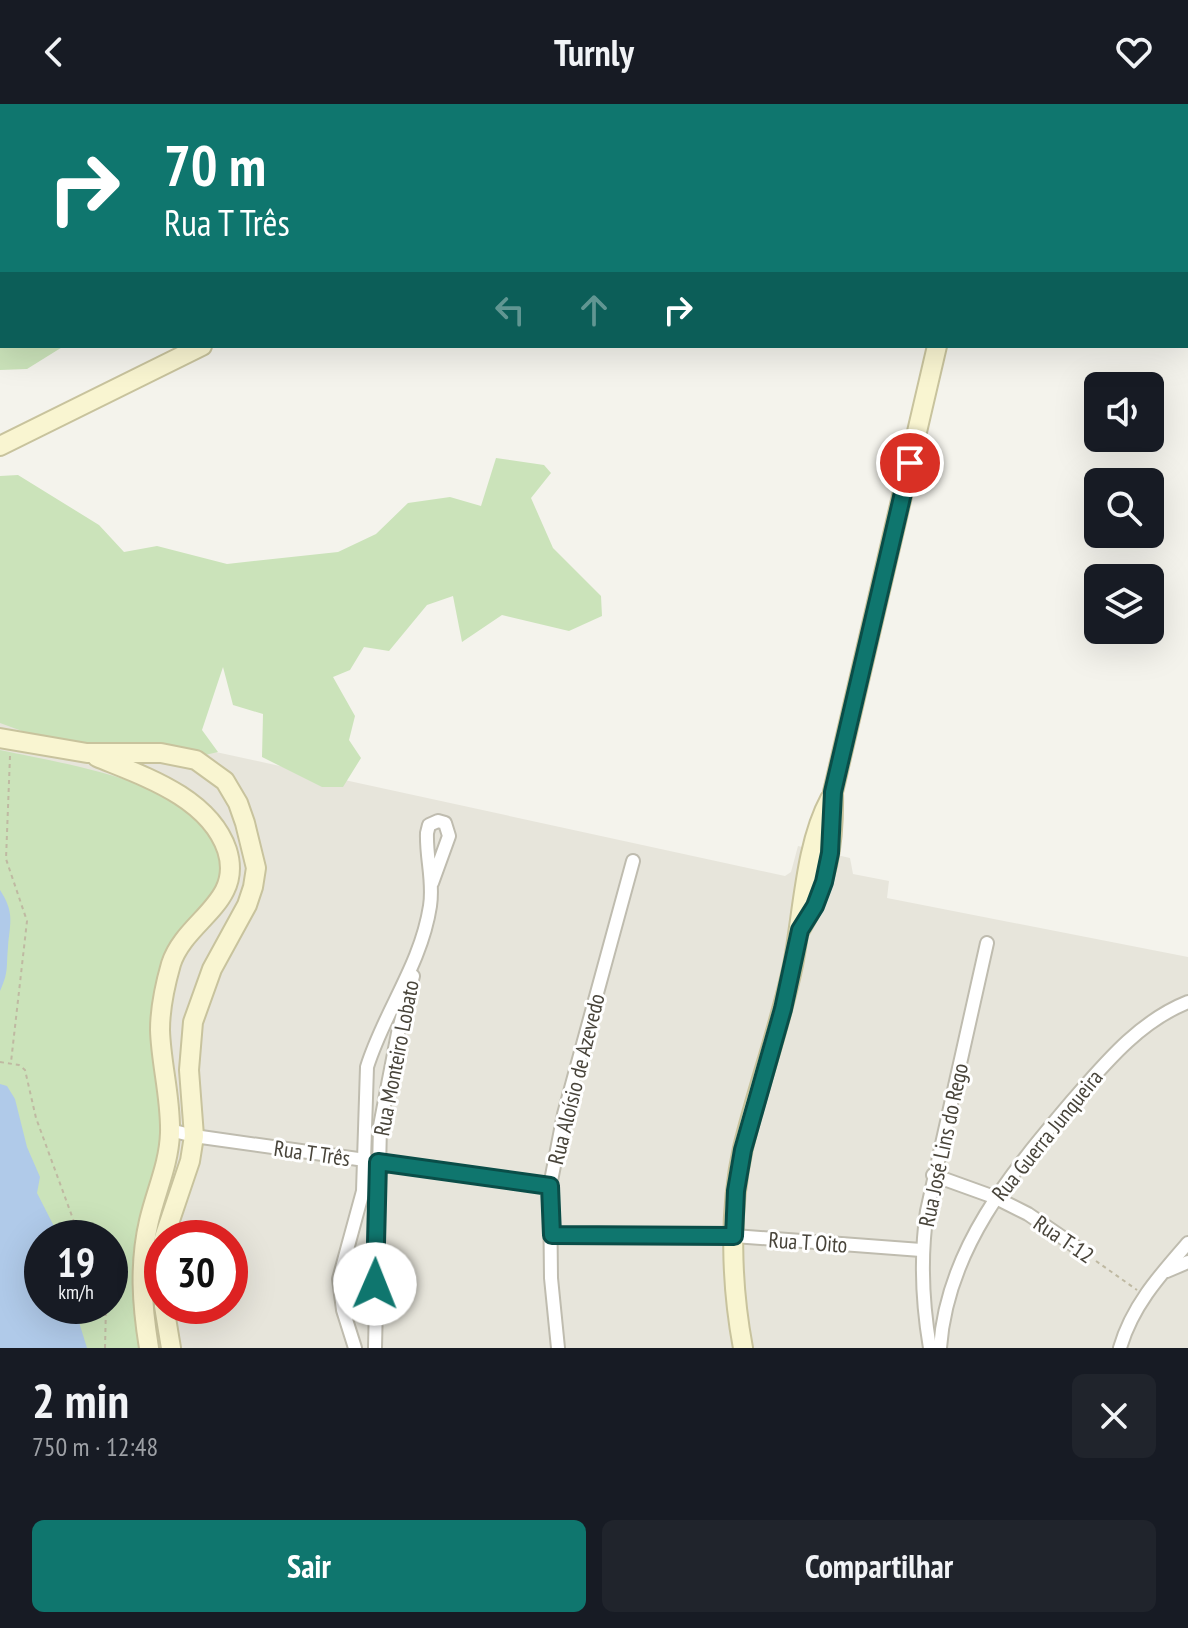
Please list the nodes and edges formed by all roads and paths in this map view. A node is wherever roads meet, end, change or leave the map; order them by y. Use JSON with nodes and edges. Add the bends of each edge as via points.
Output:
{"nodes":[{"id":1,"x":198,"y":348,"type":"edge"},
{"id":2,"x":937,"y":348,"type":"edge"},
{"id":3,"x":0,"y":446,"type":"edge"},
{"id":4,"x":5,"y":739,"type":"edge"},
{"id":5,"x":87,"y":753,"type":"junction"},
{"id":6,"x":633,"y":861,"type":"dead end"},
{"id":7,"x":432,"y":883,"type":"dead end"},
{"id":8,"x":987,"y":943,"type":"dead end"},
{"id":9,"x":415,"y":961,"type":"junction"},
{"id":10,"x":1188,"y":1002,"type":"edge"},
{"id":11,"x":0,"y":1062,"type":"edge"},
{"id":12,"x":11,"y":1062,"type":"junction"},
{"id":13,"x":170,"y":1130,"type":"junction"},
{"id":14,"x":194,"y":1136,"type":"junction"},
{"id":15,"x":364,"y":1160,"type":"junction"},
{"id":16,"x":378,"y":1162,"type":"junction"},
{"id":17,"x":933,"y":1175,"type":"junction"},
{"id":18,"x":550,"y":1186,"type":"junction"},
{"id":19,"x":994,"y":1197,"type":"junction"},
{"id":20,"x":73,"y":1220,"type":"edge"},
{"id":21,"x":170,"y":1220,"type":"edge"},
{"id":22,"x":552,"y":1235,"type":"junction"},
{"id":23,"x":734,"y":1236,"type":"junction"},
{"id":24,"x":1188,"y":1243,"type":"edge"},
{"id":25,"x":921,"y":1250,"type":"junction"},
{"id":26,"x":1085,"y":1253,"type":"joint"},
{"id":27,"x":1188,"y":1262,"type":"edge"},
{"id":28,"x":1161,"y":1274,"type":"junction"},
{"id":29,"x":1145,"y":1296,"type":"junction"},
{"id":30,"x":106,"y":1324,"type":"edge"},
{"id":31,"x":167,"y":1324,"type":"edge"},
{"id":32,"x":105,"y":1348,"type":"edge"},
{"id":33,"x":149,"y":1348,"type":"edge"},
{"id":34,"x":171,"y":1348,"type":"edge"},
{"id":35,"x":355,"y":1348,"type":"edge"},
{"id":36,"x":375,"y":1348,"type":"edge"},
{"id":37,"x":558,"y":1348,"type":"edge"},
{"id":38,"x":743,"y":1348,"type":"edge"},
{"id":39,"x":930,"y":1348,"type":"edge"},
{"id":40,"x":940,"y":1348,"type":"edge"},
{"id":41,"x":1120,"y":1348,"type":"edge"}],
"edges":[{"from":1,"to":3,"type":"street"},
{"from":2,"to":23,"type":"street","via":[[833,792],[818,829],[783,1009],[743,1150]]},
{"from":4,"to":5,"type":"street"},
{"from":4,"to":12,"type":"path","via":[[6,859],[27,921]]},
{"from":5,"to":13,"type":"street","via":[[156,781],[188,803],[216,829],[229,858],[227,889],[178,949],[165,989],[160,1029]]},
{"from":5,"to":14,"type":"street","via":[[161,753],[208,766],[231,790],[252,846],[256,868],[247,905],[212,969],[193,1022],[189,1070]]},
{"from":6,"to":18,"type":"street","name":"Rua Aloísio de Azevedo","via":[[564,1114]]},
{"from":7,"to":9,"type":"street","name":"Rua Monteiro Lobato"},
{"from":8,"to":17,"type":"street","name":"Rua José Lins do Rego"},
{"from":9,"to":15,"type":"street","name":"Rua Monteiro Lobato","via":[[367,1067]]},
{"from":9,"to":16,"type":"street","name":"Rua Monteiro Lobato","via":[[385,1094]]},
{"from":10,"to":19,"type":"street","name":"Rua Guerra Junqueira","via":[[1135,1034],[1100,1068]]},
{"from":11,"to":12,"type":"path"},
{"from":12,"to":20,"type":"path","via":[[25,1070],[40,1130]]},
{"from":13,"to":14,"type":"street","name":"Rua T Três"},
{"from":13,"to":33,"type":"street","via":[[165,1174],[145,1244],[142,1296]]},
{"from":14,"to":15,"type":"street","name":"Rua T Três"},
{"from":14,"to":21,"type":"street"},
{"from":15,"to":16,"type":"street","name":"Rua T Três"},
{"from":15,"to":35,"type":"street","name":"Rua Monteiro Lobato","via":[[363,1191],[339,1279]]},
{"from":16,"to":18,"type":"street","name":"Rua T Três"},
{"from":16,"to":36,"type":"street","name":"Rua Monteiro Lobato"},
{"from":17,"to":19,"type":"street","name":"Rua T-12"},
{"from":17,"to":25,"type":"street","name":"Rua José Lins do Rego"},
{"from":18,"to":22,"type":"street","name":"Rua Aloísio de Azevedo"},
{"from":19,"to":26,"type":"street","name":"Rua T-12"},
{"from":19,"to":40,"type":"street","name":"Rua Guerra Junqueira","via":[[950,1292]]},
{"from":22,"to":23,"type":"street","name":"Rua T Oito"},
{"from":22,"to":37,"type":"street","name":"Rua Aloísio de Azevedo"},
{"from":23,"to":25,"type":"street","name":"Rua T Oito"},
{"from":23,"to":38,"type":"street"},
{"from":24,"to":28,"type":"street"},
{"from":25,"to":39,"type":"street","name":"Rua José Lins do Rego"},
{"from":26,"to":29,"type":"path","name":"Rua T-12"},
{"from":27,"to":28,"type":"street"},
{"from":28,"to":29,"type":"street"},
{"from":29,"to":41,"type":"street"},
{"from":30,"to":32,"type":"path"},
{"from":31,"to":34,"type":"street"}]}
